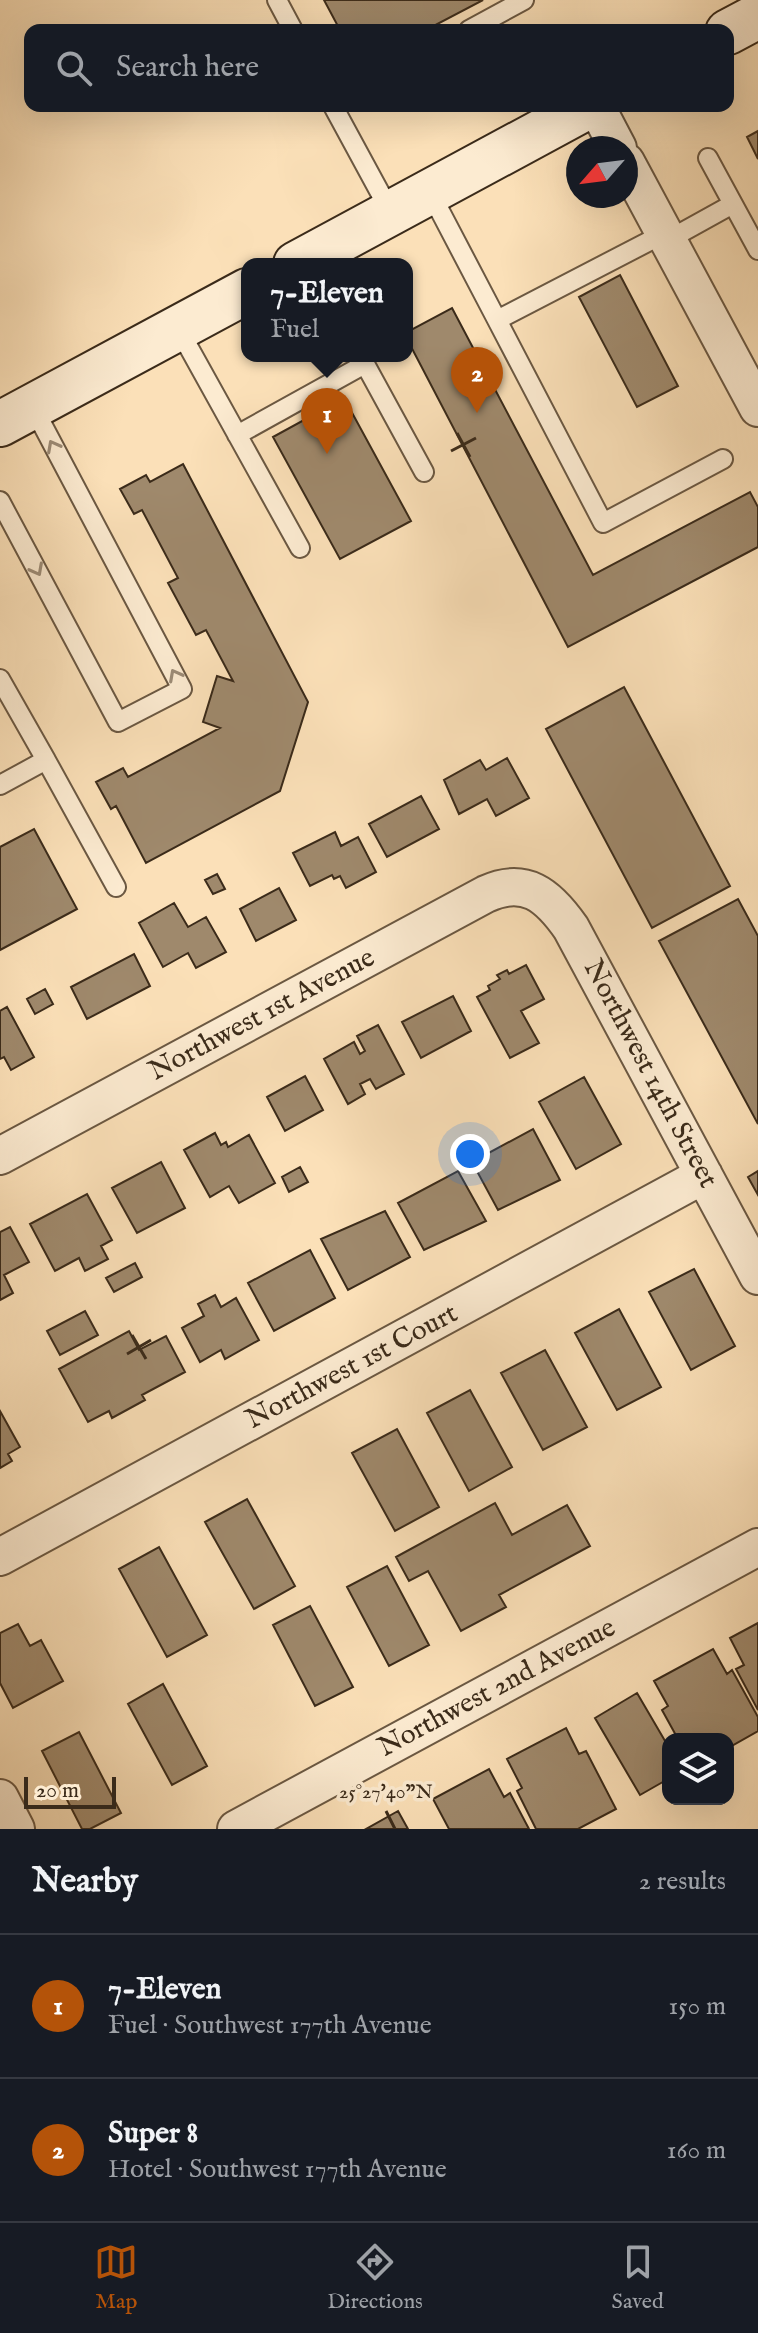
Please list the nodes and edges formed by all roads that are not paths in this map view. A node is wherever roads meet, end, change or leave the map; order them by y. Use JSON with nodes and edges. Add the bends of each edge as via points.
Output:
{"nodes":[{"id":1,"x":277,"y":0,"type":"edge"},
{"id":2,"x":524,"y":0,"type":"edge"},
{"id":3,"x":758,"y":16,"type":"edge"},
{"id":4,"x":290,"y":24,"type":"edge"},
{"id":5,"x":480,"y":24,"type":"edge"},
{"id":6,"x":734,"y":29,"type":"edge"},
{"id":7,"x":336,"y":112,"type":"edge"},
{"id":8,"x":578,"y":112,"type":"edge"},
{"id":9,"x":599,"y":112,"type":"edge"},
{"id":10,"x":612,"y":136,"type":"edge"},
{"id":11,"x":708,"y":158,"type":"dead end"},
{"id":12,"x":638,"y":184,"type":"edge"},
{"id":13,"x":430,"y":192,"type":"junction"},
{"id":14,"x":733,"y":204,"type":"junction"},
{"id":15,"x":391,"y":213,"type":"junction"},
{"id":16,"x":666,"y":236,"type":"junction"},
{"id":17,"x":758,"y":250,"type":"edge"},
{"id":18,"x":313,"y":258,"type":"edge"},
{"id":19,"x":241,"y":294,"type":"edge"},
{"id":20,"x":497,"y":320,"type":"junction"},
{"id":21,"x":178,"y":328,"type":"junction"},
{"id":22,"x":360,"y":362,"type":"edge"},
{"id":23,"x":364,"y":362,"type":"edge"},
{"id":24,"x":758,"y":408,"type":"edge"},
{"id":25,"x":16,"y":415,"type":"edge"},
{"id":26,"x":237,"y":435,"type":"junction"},
{"id":27,"x":723,"y":459,"type":"dead end"},
{"id":28,"x":424,"y":472,"type":"dead end"},
{"id":29,"x":0,"y":501,"type":"edge"},
{"id":30,"x":300,"y":548,"type":"dead end"},
{"id":31,"x":0,"y":679,"type":"edge"},
{"id":32,"x":46,"y":760,"type":"junction"},
{"id":33,"x":0,"y":785,"type":"edge"},
{"id":34,"x":527,"y":886,"type":"joint"},
{"id":35,"x":116,"y":887,"type":"dead end"},
{"id":36,"x":0,"y":1156,"type":"edge"},
{"id":37,"x":704,"y":1175,"type":"junction"},
{"id":38,"x":758,"y":1276,"type":"edge"},
{"id":39,"x":758,"y":1547,"type":"edge"},
{"id":40,"x":0,"y":1557,"type":"edge"},
{"id":41,"x":0,"y":1798,"type":"edge"},
{"id":42,"x":16,"y":1829,"type":"edge"},
{"id":43,"x":236,"y":1829,"type":"edge"}],
"edges":[{"from":1,"to":4,"type":"lane"},
{"from":2,"to":5,"type":"lane"},
{"from":3,"to":6,"type":"main road"},
{"from":7,"to":15,"type":"lane"},
{"from":8,"to":13,"type":"main road"},
{"from":9,"to":10,"type":"street"},
{"from":11,"to":14,"type":"lane"},
{"from":12,"to":16,"type":"street"},
{"from":13,"to":15,"type":"main road"},
{"from":13,"to":20,"type":"lane"},
{"from":14,"to":16,"type":"lane"},
{"from":14,"to":17,"type":"lane"},
{"from":15,"to":18,"type":"main road"},
{"from":16,"to":20,"type":"lane"},
{"from":16,"to":24,"type":"street"},
{"from":19,"to":21,"type":"main road"},
{"from":20,"to":27,"type":"lane","via":[[603,523]]},
{"from":21,"to":25,"type":"main road"},
{"from":21,"to":26,"type":"lane"},
{"from":22,"to":26,"type":"lane"},
{"from":23,"to":28,"type":"lane"},
{"from":29,"to":25,"type":"lane","one_way":true,"via":[[118,722],[182,689]]},
{"from":26,"to":30,"type":"lane"},
{"from":31,"to":32,"type":"lane"},
{"from":32,"to":33,"type":"lane"},
{"from":32,"to":35,"type":"lane"},
{"from":34,"to":36,"type":"street","name":"Northwest 1st Avenue","via":[[486,894]]},
{"from":34,"to":37,"type":"street","name":"Northwest 14th Street","via":[[553,904],[571,928]]},
{"from":37,"to":38,"type":"street","name":"Northwest 14th Street"},
{"from":37,"to":40,"type":"street","name":"Northwest 1st Court"},
{"from":39,"to":43,"type":"street","name":"Northwest 2nd Avenue"},
{"from":41,"to":42,"type":"street"}]}
